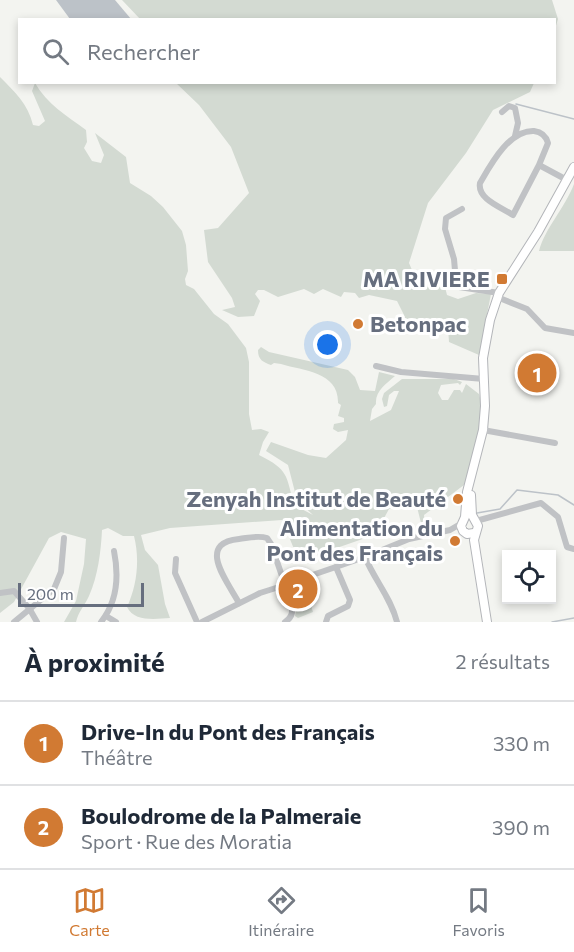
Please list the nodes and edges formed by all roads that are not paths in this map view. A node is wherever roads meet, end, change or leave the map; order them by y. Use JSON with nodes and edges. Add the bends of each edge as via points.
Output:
{"nodes":[{"id":1,"x":502,"y":112,"type":"dead end"},
{"id":2,"x":515,"y":136,"type":"junction"},
{"id":3,"x":539,"y":165,"type":"junction"},
{"id":4,"x":574,"y":167,"type":"edge"},
{"id":5,"x":567,"y":180,"type":"junction"},
{"id":6,"x":462,"y":209,"type":"dead end"},
{"id":7,"x":499,"y":296,"type":"junction"},
{"id":8,"x":574,"y":333,"type":"edge"},
{"id":9,"x":376,"y":366,"type":"dead end"},
{"id":10,"x":484,"y":379,"type":"junction"},
{"id":11,"x":483,"y":430,"type":"junction"},
{"id":12,"x":555,"y":443,"type":"dead end"},
{"id":13,"x":470,"y":526,"type":"junction"},
{"id":14,"x":64,"y":538,"type":"dead end"},
{"id":15,"x":574,"y":549,"type":"edge"},
{"id":16,"x":114,"y":551,"type":"dead end"},
{"id":17,"x":365,"y":557,"type":"junction"},
{"id":18,"x":176,"y":559,"type":"dead end"},
{"id":19,"x":336,"y":567,"type":"junction"},
{"id":20,"x":284,"y":585,"type":"junction"},
{"id":21,"x":0,"y":593,"type":"edge"},
{"id":22,"x":239,"y":603,"type":"junction"},
{"id":23,"x":29,"y":608,"type":"junction"},
{"id":24,"x":103,"y":619,"type":"edge"},
{"id":25,"x":14,"y":622,"type":"edge"},
{"id":26,"x":37,"y":622,"type":"edge"},
{"id":27,"x":116,"y":622,"type":"edge"},
{"id":28,"x":197,"y":622,"type":"edge"},
{"id":29,"x":202,"y":622,"type":"edge"},
{"id":30,"x":285,"y":622,"type":"edge"},
{"id":31,"x":326,"y":622,"type":"edge"},
{"id":32,"x":397,"y":622,"type":"edge"},
{"id":33,"x":482,"y":622,"type":"edge"},
{"id":34,"x":487,"y":622,"type":"edge"}],
"edges":[{"from":1,"to":2,"type":"street","via":[[509,106],[515,108],[519,123]]},
{"from":2,"to":3,"type":"street","via":[[535,131],[544,135],[548,143]]},
{"from":2,"to":3,"type":"street","via":[[480,183],[482,195],[513,215]]},
{"from":3,"to":5,"type":"street"},
{"from":4,"to":5,"type":"main road"},
{"from":5,"to":7,"type":"main road"},
{"from":6,"to":7,"type":"street","via":[[446,218],[445,228],[456,282],[459,287]]},
{"from":7,"to":8,"type":"street","via":[[528,309],[545,328]]},
{"from":7,"to":10,"type":"main road","via":[[484,346]]},
{"from":9,"to":10,"type":"street"},
{"from":10,"to":11,"type":"main road"},
{"from":11,"to":12,"type":"street"},
{"from":11,"to":13,"type":"main road","via":[[471,475]]},
{"from":13,"to":15,"type":"street","via":[[541,503],[558,517],[567,547]]},
{"from":13,"to":17,"type":"street","via":[[409,539]]},
{"from":13,"to":33,"type":"main road"},
{"from":13,"to":34,"type":"main road"},
{"from":14,"to":23,"type":"street","via":[[58,582],[49,595]]},
{"from":16,"to":24,"type":"street","via":[[117,581]]},
{"from":17,"to":19,"type":"street"},
{"from":17,"to":32,"type":"street"},
{"from":18,"to":28,"type":"street","via":[[175,573]]},
{"from":19,"to":20,"type":"street"},
{"from":19,"to":31,"type":"street","via":[[350,600],[348,606],[328,616]]},
{"from":20,"to":22,"type":"street"},
{"from":20,"to":22,"type":"street","via":[[267,538],[227,540],[217,549],[216,558]]},
{"from":20,"to":30,"type":"street","via":[[293,612]]},
{"from":21,"to":23,"type":"street","via":[[14,591]]},
{"from":22,"to":29,"type":"street"},
{"from":23,"to":25,"type":"street"},
{"from":23,"to":26,"type":"street"},
{"from":24,"to":27,"type":"street"}]}
